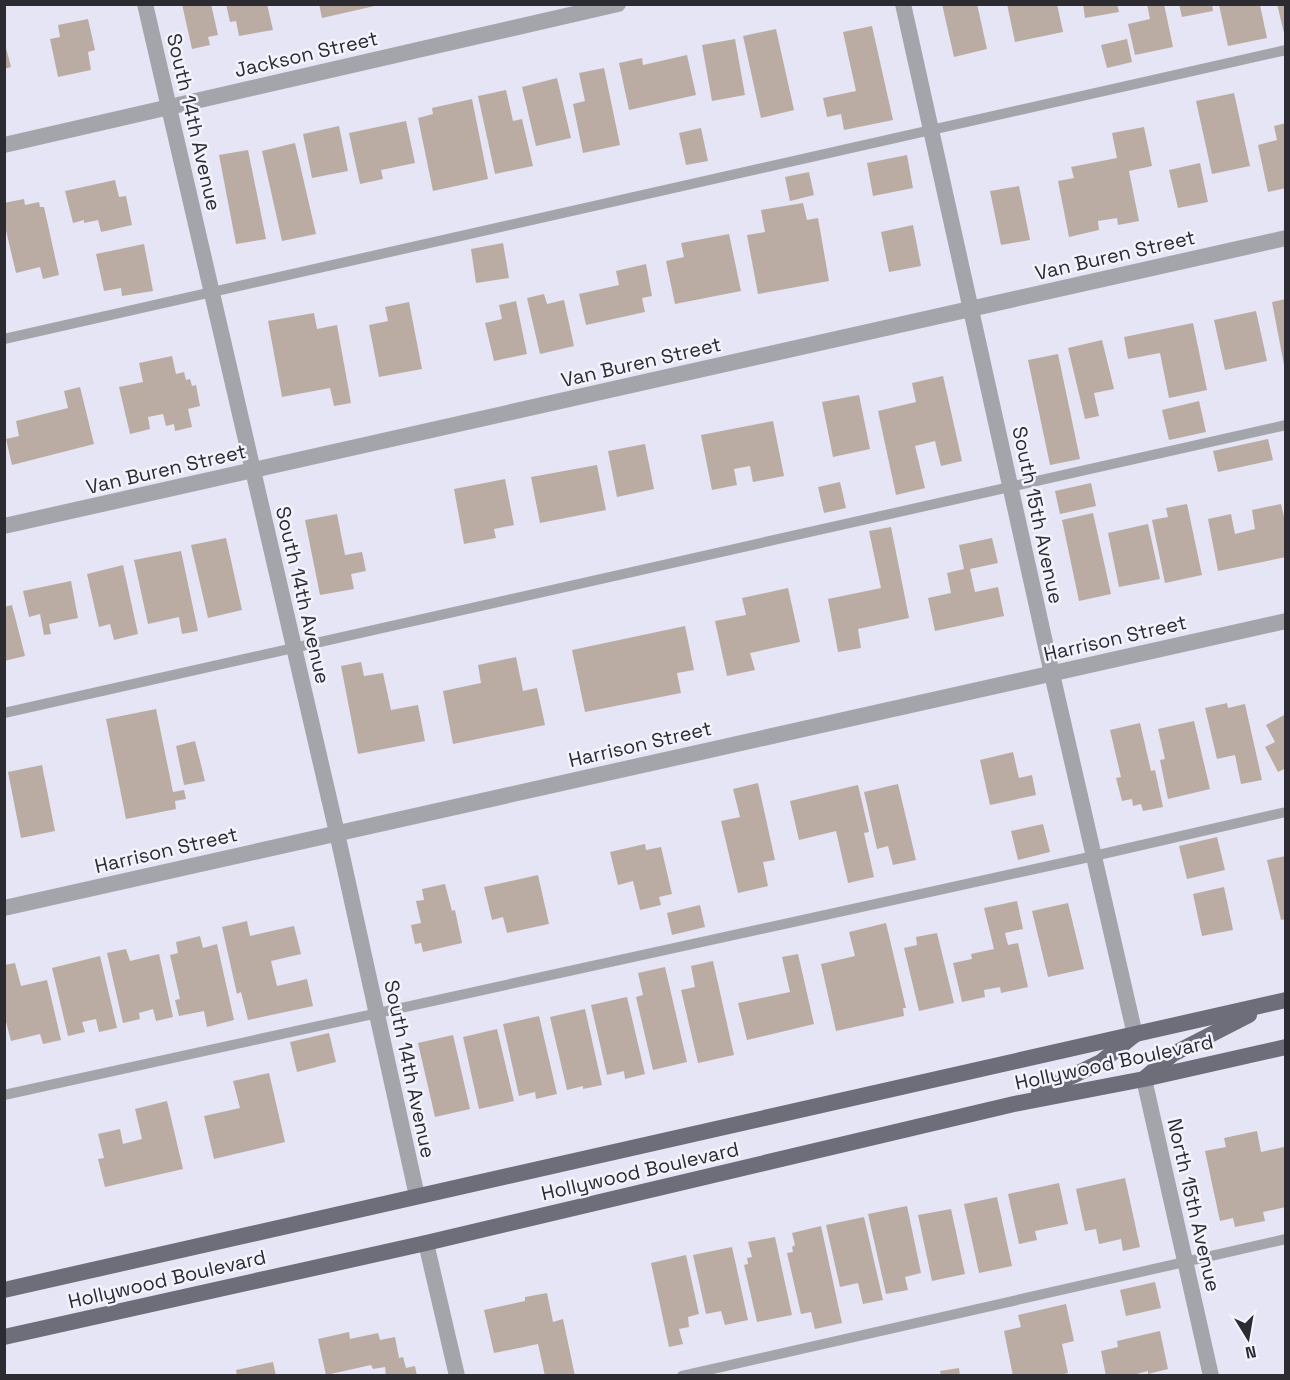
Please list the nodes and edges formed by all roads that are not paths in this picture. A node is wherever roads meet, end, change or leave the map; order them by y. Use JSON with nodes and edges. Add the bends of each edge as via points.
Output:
{"nodes":[{"id":1,"x":145,"y":4,"type":"edge"},
{"id":2,"x":618,"y":4,"type":"edge"},
{"id":3,"x":903,"y":4,"type":"edge"},
{"id":4,"x":1286,"y":50,"type":"edge"},
{"id":5,"x":169,"y":107,"type":"junction"},
{"id":6,"x":932,"y":130,"type":"junction"},
{"id":7,"x":4,"y":145,"type":"edge"},
{"id":8,"x":1286,"y":238,"type":"edge"},
{"id":9,"x":212,"y":292,"type":"junction"},
{"id":10,"x":972,"y":309,"type":"junction"},
{"id":11,"x":4,"y":339,"type":"edge"},
{"id":12,"x":1286,"y":425,"type":"edge"},
{"id":13,"x":253,"y":471,"type":"junction"},
{"id":14,"x":1011,"y":487,"type":"junction"},
{"id":15,"x":4,"y":526,"type":"edge"},
{"id":16,"x":1286,"y":621,"type":"edge"},
{"id":17,"x":293,"y":648,"type":"junction"},
{"id":18,"x":1052,"y":674,"type":"junction"},
{"id":19,"x":4,"y":713,"type":"edge"},
{"id":20,"x":1286,"y":812,"type":"edge"},
{"id":21,"x":336,"y":833,"type":"junction"},
{"id":22,"x":1094,"y":856,"type":"junction"},
{"id":23,"x":4,"y":908,"type":"edge"},
{"id":24,"x":1280,"y":1002,"type":"edge"},
{"id":25,"x":376,"y":1012,"type":"junction"},
{"id":26,"x":1135,"y":1035,"type":"junction"},
{"id":27,"x":1286,"y":1047,"type":"edge"},
{"id":28,"x":1144,"y":1078,"type":"junction"},
{"id":29,"x":4,"y":1095,"type":"edge"},
{"id":30,"x":1014,"y":1104,"type":"junction"},
{"id":31,"x":417,"y":1196,"type":"junction"},
{"id":32,"x":1286,"y":1239,"type":"edge"},
{"id":33,"x":426,"y":1243,"type":"junction"},
{"id":34,"x":1185,"y":1261,"type":"junction"},
{"id":35,"x":4,"y":1290,"type":"edge"},
{"id":36,"x":4,"y":1337,"type":"edge"},
{"id":37,"x":457,"y":1376,"type":"edge"},
{"id":38,"x":682,"y":1376,"type":"edge"},
{"id":39,"x":1211,"y":1376,"type":"edge"}],
"edges":[{"from":1,"to":5,"type":"street","name":"South 14th Avenue"},
{"from":2,"to":5,"type":"street","name":"Jackson Street"},
{"from":3,"to":6,"type":"street","name":"South 15th Avenue"},
{"from":4,"to":6,"type":"lane"},
{"from":5,"to":7,"type":"street","name":"Jackson Street"},
{"from":5,"to":9,"type":"street","name":"South 14th Avenue"},
{"from":6,"to":9,"type":"lane"},
{"from":6,"to":10,"type":"street","name":"South 15th Avenue"},
{"from":8,"to":10,"type":"street","name":"Van Buren Street"},
{"from":9,"to":11,"type":"lane"},
{"from":9,"to":13,"type":"street","name":"South 14th Avenue"},
{"from":10,"to":13,"type":"street","name":"Van Buren Street"},
{"from":10,"to":14,"type":"street","name":"South 15th Avenue"},
{"from":12,"to":14,"type":"lane"},
{"from":13,"to":15,"type":"street","name":"Van Buren Street"},
{"from":13,"to":17,"type":"street","name":"South 14th Avenue"},
{"from":14,"to":17,"type":"lane"},
{"from":14,"to":18,"type":"street","name":"South 15th Avenue"},
{"from":16,"to":18,"type":"street","name":"Harrison Street"},
{"from":17,"to":19,"type":"lane"},
{"from":17,"to":21,"type":"street","name":"South 14th Avenue"},
{"from":18,"to":21,"type":"street","name":"Harrison Street"},
{"from":18,"to":22,"type":"street","name":"South 15th Avenue"},
{"from":20,"to":22,"type":"lane"},
{"from":21,"to":23,"type":"street","name":"Harrison Street"},
{"from":21,"to":25,"type":"street","name":"South 14th Avenue"},
{"from":22,"to":25,"type":"lane"},
{"from":22,"to":26,"type":"street","name":"South 15th Avenue"},
{"from":24,"to":26,"type":"main road","name":"Hollywood Boulevard"},
{"from":24,"to":28,"type":"main road","via":[[1173,1054]]},
{"from":25,"to":29,"type":"lane"},
{"from":25,"to":31,"type":"street","name":"South 14th Avenue"},
{"from":26,"to":30,"type":"main road","via":[[1101,1062]]},
{"from":26,"to":31,"type":"main road","name":"Hollywood Boulevard"},
{"from":27,"to":28,"type":"main road","name":"Hollywood Boulevard"},
{"from":28,"to":30,"type":"main road","name":"Hollywood Boulevard"},
{"from":28,"to":34,"type":"street","name":"North 15th Avenue"},
{"from":30,"to":33,"type":"main road","name":"Hollywood Boulevard"},
{"from":31,"to":35,"type":"main road","name":"Hollywood Boulevard"},
{"from":32,"to":34,"type":"lane"},
{"from":33,"to":36,"type":"main road","name":"Hollywood Boulevard"},
{"from":33,"to":37,"type":"street"},
{"from":34,"to":38,"type":"lane"},
{"from":34,"to":39,"type":"street","name":"North 15th Avenue"}]}
